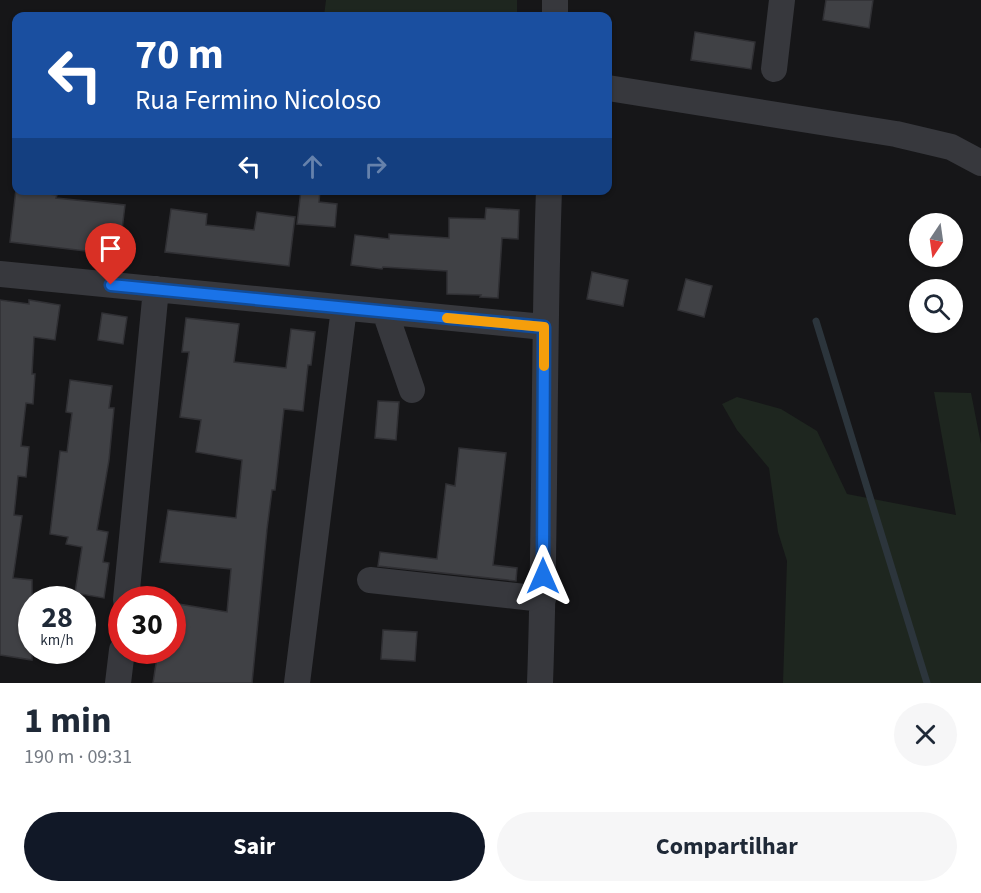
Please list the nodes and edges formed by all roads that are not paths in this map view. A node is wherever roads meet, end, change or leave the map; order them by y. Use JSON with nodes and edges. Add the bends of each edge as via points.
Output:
{"nodes":[{"id":1,"x":782,"y":0,"type":"edge"},
{"id":2,"x":774,"y":69,"type":"dead end"},
{"id":3,"x":612,"y":89,"type":"edge"},
{"id":4,"x":981,"y":163,"type":"edge"},
{"id":5,"x":549,"y":195,"type":"edge"},
{"id":6,"x":0,"y":274,"type":"edge"},
{"id":7,"x":156,"y":289,"type":"junction"},
{"id":8,"x":344,"y":308,"type":"junction"},
{"id":9,"x":386,"y":312,"type":"junction"},
{"id":10,"x":544,"y":327,"type":"junction"},
{"id":11,"x":412,"y":390,"type":"dead end"},
{"id":12,"x":370,"y":580,"type":"dead end"},
{"id":13,"x":127,"y":586,"type":"edge"},
{"id":14,"x":543,"y":599,"type":"junction"},
{"id":15,"x":120,"y":664,"type":"edge"},
{"id":16,"x":118,"y":683,"type":"edge"},
{"id":17,"x":297,"y":683,"type":"edge"},
{"id":18,"x":540,"y":683,"type":"edge"}],
"edges":[{"from":1,"to":2,"type":"street"},
{"from":3,"to":4,"type":"street","via":[[896,134],[951,147]]},
{"from":5,"to":10,"type":"street"},
{"from":6,"to":7,"type":"street"},
{"from":7,"to":8,"type":"street"},
{"from":7,"to":13,"type":"street"},
{"from":8,"to":9,"type":"street"},
{"from":8,"to":17,"type":"street"},
{"from":9,"to":10,"type":"street"},
{"from":9,"to":11,"type":"street"},
{"from":10,"to":14,"type":"street"},
{"from":12,"to":14,"type":"street"},
{"from":14,"to":18,"type":"street"},
{"from":15,"to":16,"type":"street"}]}
